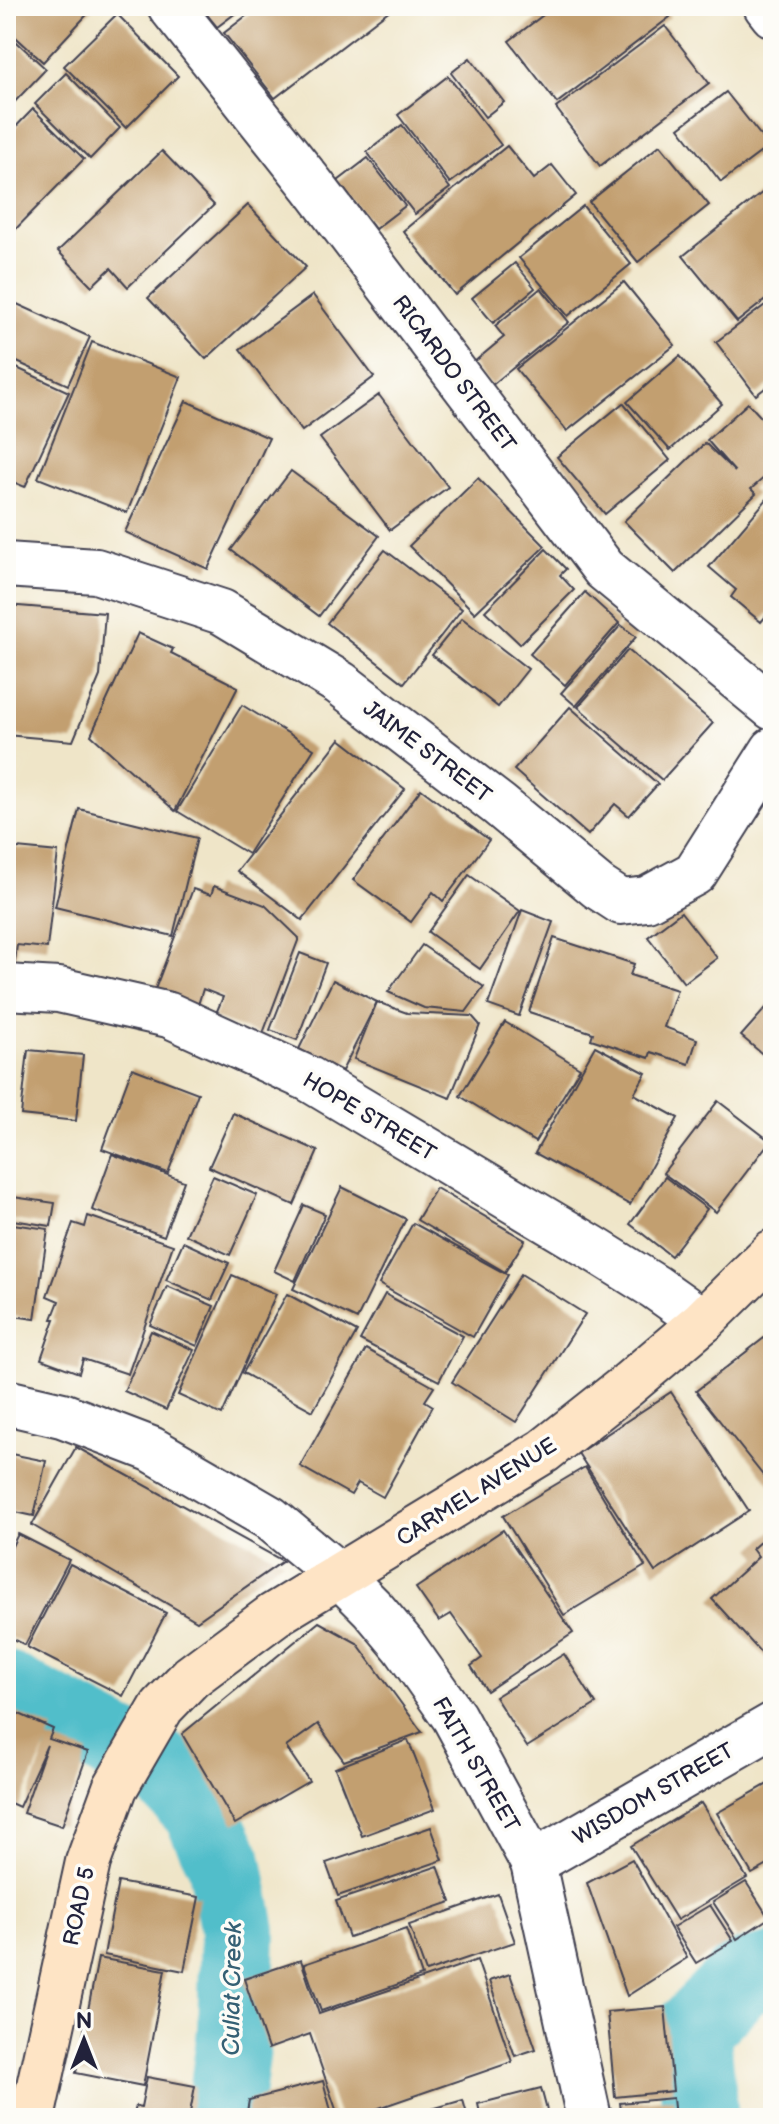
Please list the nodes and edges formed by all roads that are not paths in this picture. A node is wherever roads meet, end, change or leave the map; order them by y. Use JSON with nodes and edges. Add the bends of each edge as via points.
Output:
{"nodes":[{"id":1,"x":170,"y":6,"type":"edge"},
{"id":2,"x":766,"y":6,"type":"edge"},
{"id":3,"x":773,"y":15,"type":"edge"},
{"id":4,"x":6,"y":565,"type":"edge"},
{"id":5,"x":773,"y":708,"type":"edge"},
{"id":6,"x":773,"y":750,"type":"edge"},
{"id":7,"x":6,"y":987,"type":"edge"},
{"id":8,"x":773,"y":1252,"type":"edge"},
{"id":9,"x":703,"y":1321,"type":"junction"},
{"id":10,"x":6,"y":1402,"type":"edge"},
{"id":11,"x":340,"y":1576,"type":"junction"},
{"id":12,"x":162,"y":1707,"type":"joint"},
{"id":13,"x":773,"y":1725,"type":"edge"},
{"id":14,"x":533,"y":1863,"type":"junction"},
{"id":15,"x":32,"y":2118,"type":"edge"},
{"id":16,"x":589,"y":2118,"type":"edge"}],
"edges":[{"from":1,"to":5,"type":"street","name":"RICARDO STREET","via":[[604,569]]},
{"from":2,"to":3,"type":"street"},
{"from":4,"to":6,"type":"street","name":"JAIME STREET","via":[[96,571],[222,612],[340,683],[621,902],[647,899],[695,873]]},
{"from":7,"to":9,"type":"street","name":"HOPE STREET","via":[[59,990],[169,1015],[309,1079],[591,1247]]},
{"from":8,"to":9,"type":"street","name":"CARMEL AVENUE"},
{"from":9,"to":11,"type":"street","name":"CARMEL AVENUE","via":[[544,1451]]},
{"from":10,"to":11,"type":"street","name":"FAITH STREET","via":[[62,1415],[151,1449],[270,1518]]},
{"from":11,"to":12,"type":"street","name":"CARMEL AVENUE","via":[[274,1615],[191,1677]]},
{"from":11,"to":14,"type":"street","name":"FAITH STREET","via":[[404,1646],[454,1717]]},
{"from":12,"to":15,"type":"street","name":"ROAD 5","via":[[115,1788],[88,1862]]},
{"from":13,"to":14,"type":"street","name":"WISDOM STREET"},
{"from":14,"to":16,"type":"street","name":"FAITH STREET"}]}
